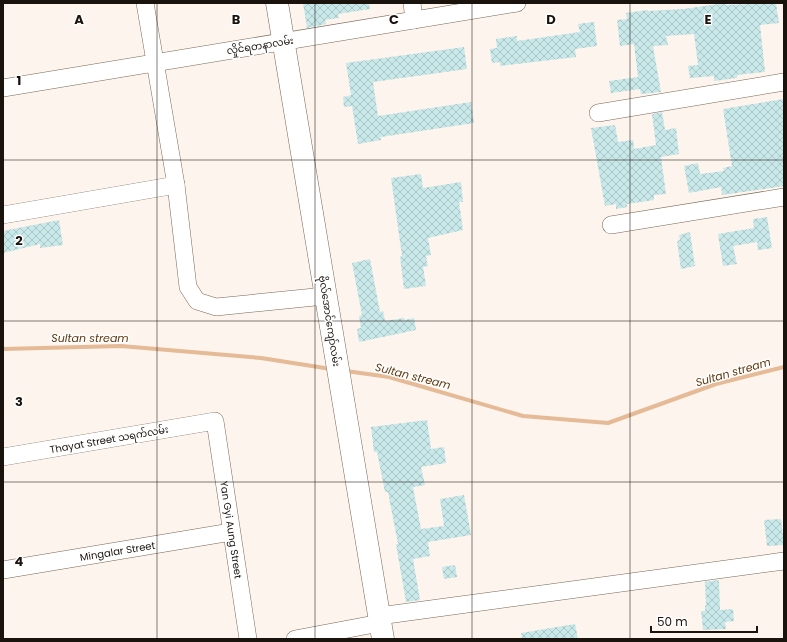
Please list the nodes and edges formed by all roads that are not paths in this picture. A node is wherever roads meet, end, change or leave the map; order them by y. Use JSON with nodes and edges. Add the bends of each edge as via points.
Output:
{"nodes":[{"id":1,"x":144,"y":3,"type":"edge"},
{"id":2,"x":277,"y":3,"type":"edge"},
{"id":3,"x":412,"y":3,"type":"edge"},
{"id":4,"x":517,"y":3,"type":"edge"},
{"id":5,"x":414,"y":20,"type":"junction"},
{"id":6,"x":283,"y":42,"type":"junction"},
{"id":7,"x":155,"y":63,"type":"junction"},
{"id":8,"x":784,"y":82,"type":"edge"},
{"id":9,"x":3,"y":88,"type":"edge"},
{"id":10,"x":598,"y":113,"type":"dead end"},
{"id":11,"x":176,"y":185,"type":"junction"},
{"id":12,"x":784,"y":197,"type":"edge"},
{"id":13,"x":3,"y":215,"type":"edge"},
{"id":14,"x":611,"y":225,"type":"dead end"},
{"id":15,"x":326,"y":296,"type":"junction"},
{"id":16,"x":215,"y":421,"type":"joint"},
{"id":17,"x":3,"y":457,"type":"edge"},
{"id":18,"x":232,"y":532,"type":"junction"},
{"id":19,"x":784,"y":561,"type":"edge"},
{"id":20,"x":3,"y":570,"type":"edge"},
{"id":21,"x":381,"y":626,"type":"edge"},
{"id":22,"x":248,"y":639,"type":"edge"},
{"id":23,"x":295,"y":639,"type":"edge"}],
"edges":[{"from":1,"to":7,"type":"street"},
{"from":2,"to":6,"type":"street","name":"ဗိုလ်အောင်ကျော်လမ်း"},
{"from":3,"to":5,"type":"street"},
{"from":4,"to":5,"type":"street","name":"လှိုင်ရတနာလမ်း"},
{"from":5,"to":6,"type":"street","name":"လှိုင်ရတနာလမ်း"},
{"from":6,"to":7,"type":"street","name":"လှိုင်ရတနာလမ်း"},
{"from":6,"to":15,"type":"street","name":"ဗိုလ်အောင်ကျော်လမ်း"},
{"from":7,"to":9,"type":"street","name":"လှိုင်ရတနာလမ်း"},
{"from":7,"to":11,"type":"street"},
{"from":8,"to":10,"type":"street"},
{"from":11,"to":13,"type":"street"},
{"from":11,"to":15,"type":"street","via":[[188,287],[198,301],[216,308]]},
{"from":12,"to":14,"type":"street"},
{"from":15,"to":21,"type":"street","name":"ဗိုလ်အောင်ကျော်လမ်း"},
{"from":16,"to":17,"type":"street","name":"Thayat Street သရက်လမ်း"},
{"from":16,"to":18,"type":"street","name":"Yan Gyi Aung Street"},
{"from":18,"to":20,"type":"street","name":"Mingalar Street"},
{"from":18,"to":22,"type":"street","name":"Yan Gyi Aung Street"},
{"from":19,"to":21,"type":"street"},
{"from":21,"to":23,"type":"street"}]}
